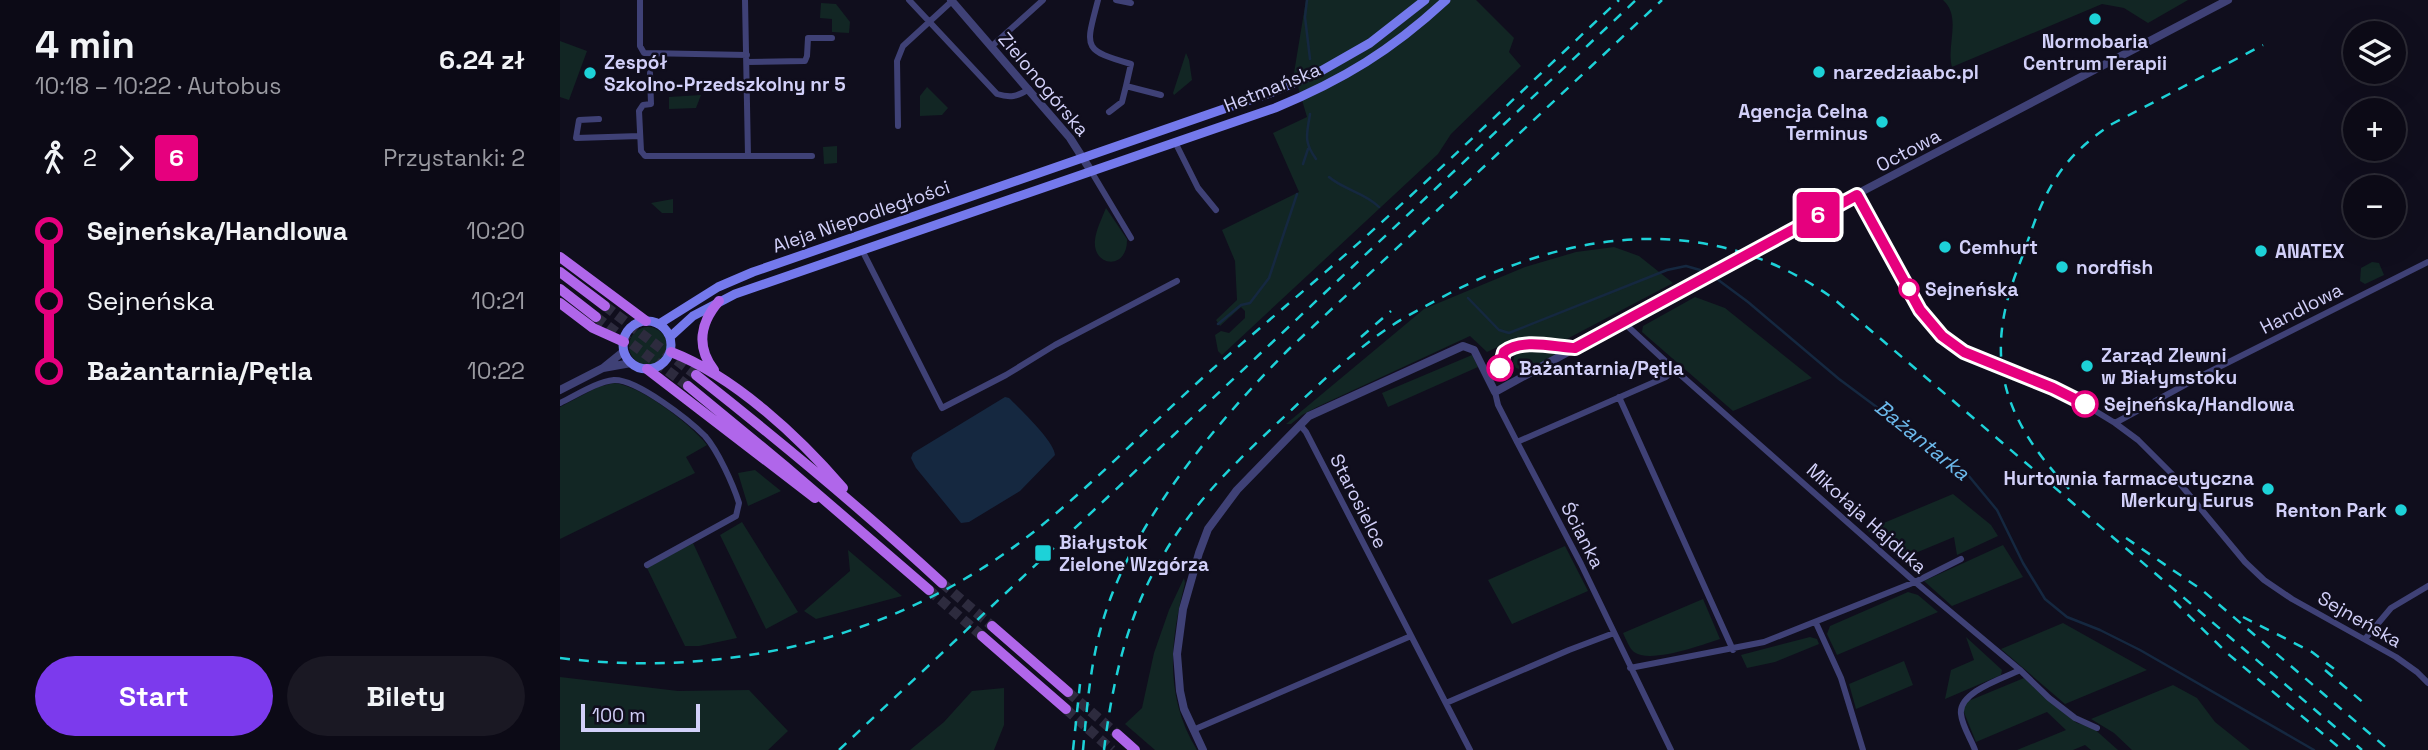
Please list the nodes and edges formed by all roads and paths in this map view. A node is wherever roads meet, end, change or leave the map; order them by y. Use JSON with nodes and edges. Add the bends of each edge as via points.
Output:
{"nodes":[{"id":1,"x":640,"y":0,"type":"edge"},
{"id":2,"x":745,"y":0,"type":"edge"},
{"id":3,"x":909,"y":0,"type":"edge"},
{"id":4,"x":952,"y":0,"type":"edge"},
{"id":5,"x":1043,"y":0,"type":"edge"},
{"id":6,"x":1098,"y":0,"type":"edge"},
{"id":7,"x":1116,"y":0,"type":"edge"},
{"id":8,"x":1425,"y":0,"type":"edge"},
{"id":9,"x":1446,"y":0,"type":"edge"},
{"id":10,"x":2228,"y":0,"type":"edge"},
{"id":11,"x":1131,"y":3,"type":"dead end"},
{"id":12,"x":929,"y":22,"type":"junction"},
{"id":13,"x":832,"y":38,"type":"dead end"},
{"id":14,"x":992,"y":46,"type":"junction"},
{"id":15,"x":747,"y":58,"type":"junction"},
{"id":16,"x":650,"y":73,"type":"dead end"},
{"id":17,"x":1126,"y":86,"type":"junction"},
{"id":18,"x":1029,"y":89,"type":"junction"},
{"id":19,"x":1270,"y":93,"type":"junction"},
{"id":20,"x":1161,"y":95,"type":"dead end"},
{"id":21,"x":1275,"y":108,"type":"junction"},
{"id":22,"x":1109,"y":112,"type":"dead end"},
{"id":23,"x":599,"y":119,"type":"dead end"},
{"id":24,"x":898,"y":126,"type":"dead end"},
{"id":25,"x":640,"y":136,"type":"junction"},
{"id":26,"x":1174,"y":142,"type":"junction"},
{"id":27,"x":748,"y":156,"type":"junction"},
{"id":28,"x":812,"y":156,"type":"dead end"},
{"id":29,"x":1083,"y":157,"type":"junction"},
{"id":30,"x":1091,"y":171,"type":"junction"},
{"id":31,"x":1857,"y":195,"type":"junction"},
{"id":32,"x":1216,"y":210,"type":"dead end"},
{"id":33,"x":1131,"y":238,"type":"dead end"},
{"id":34,"x":862,"y":250,"type":"junction"},
{"id":35,"x":560,"y":257,"type":"edge"},
{"id":36,"x":2428,"y":262,"type":"edge"},
{"id":37,"x":560,"y":272,"type":"edge"},
{"id":38,"x":1177,"y":281,"type":"dead end"},
{"id":39,"x":560,"y":289,"type":"edge"},
{"id":40,"x":719,"y":301,"type":"junction"},
{"id":41,"x":560,"y":303,"type":"edge"},
{"id":42,"x":605,"y":306,"type":"tunnel mouth"},
{"id":43,"x":596,"y":317,"type":"tunnel mouth"},
{"id":44,"x":646,"y":321,"type":"junction"},
{"id":45,"x":1623,"y":322,"type":"junction"},
{"id":46,"x":659,"y":324,"type":"junction"},
{"id":47,"x":670,"y":337,"type":"junction"},
{"id":48,"x":624,"y":347,"type":"junction"},
{"id":49,"x":671,"y":352,"type":"junction"},
{"id":50,"x":631,"y":363,"type":"junction"},
{"id":51,"x":603,"y":369,"type":"junction"},
{"id":52,"x":647,"y":369,"type":"junction"},
{"id":53,"x":1675,"y":370,"type":"junction"},
{"id":54,"x":696,"y":375,"type":"tunnel mouth"},
{"id":55,"x":719,"y":376,"type":"junction"},
{"id":56,"x":688,"y":386,"type":"tunnel mouth"},
{"id":57,"x":560,"y":390,"type":"edge"},
{"id":58,"x":1495,"y":392,"type":"junction"},
{"id":59,"x":1619,"y":397,"type":"junction"},
{"id":60,"x":560,"y":403,"type":"edge"},
{"id":61,"x":2115,"y":423,"type":"junction"},
{"id":62,"x":1300,"y":425,"type":"junction"},
{"id":63,"x":1517,"y":442,"type":"junction"},
{"id":64,"x":864,"y":512,"type":"junction"},
{"id":65,"x":842,"y":516,"type":"junction"},
{"id":66,"x":1961,"y":559,"type":"dead end"},
{"id":67,"x":647,"y":565,"type":"dead end"},
{"id":68,"x":1915,"y":582,"type":"junction"},
{"id":69,"x":942,"y":583,"type":"tunnel mouth"},
{"id":70,"x":2428,"y":586,"type":"edge"},
{"id":71,"x":929,"y":590,"type":"tunnel mouth"},
{"id":72,"x":1815,"y":623,"type":"junction"},
{"id":73,"x":992,"y":626,"type":"tunnel mouth"},
{"id":74,"x":1614,"y":633,"type":"junction"},
{"id":75,"x":982,"y":636,"type":"tunnel mouth"},
{"id":76,"x":1411,"y":636,"type":"junction"},
{"id":77,"x":2365,"y":639,"type":"junction"},
{"id":78,"x":1733,"y":650,"type":"junction"},
{"id":79,"x":1630,"y":668,"type":"junction"},
{"id":80,"x":2020,"y":670,"type":"junction"},
{"id":81,"x":2428,"y":682,"type":"edge"},
{"id":82,"x":1068,"y":692,"type":"tunnel mouth"},
{"id":83,"x":1446,"y":703,"type":"junction"},
{"id":84,"x":1066,"y":709,"type":"tunnel mouth"},
{"id":85,"x":2097,"y":728,"type":"dead end"},
{"id":86,"x":1192,"y":730,"type":"junction"},
{"id":87,"x":1116,"y":734,"type":"tunnel mouth"},
{"id":88,"x":1135,"y":750,"type":"edge"},
{"id":89,"x":1203,"y":750,"type":"edge"},
{"id":90,"x":1470,"y":750,"type":"edge"},
{"id":91,"x":1671,"y":750,"type":"edge"},
{"id":92,"x":1863,"y":750,"type":"edge"},
{"id":93,"x":1975,"y":750,"type":"edge"}],
"edges":[{"from":1,"to":15,"type":"street","via":[[643,53]]},
{"from":2,"to":15,"type":"street"},
{"from":3,"to":12,"type":"street"},
{"from":4,"to":12,"type":"street"},
{"from":4,"to":14,"type":"street","name":"Zielonogórska"},
{"from":5,"to":14,"type":"street"},
{"from":6,"to":17,"type":"street","via":[[1088,38],[1101,56],[1130,64]]},
{"from":7,"to":11,"type":"street"},
{"from":8,"to":19,"type":"main road","name":"Hetmańska","via":[[1370,43]]},
{"from":9,"to":21,"type":"main road","name":"Hetmańska","via":[[1380,55]]},
{"from":10,"to":31,"type":"street","name":"Octowa"},
{"from":12,"to":18,"type":"street","via":[[997,94],[1019,96]]},
{"from":12,"to":24,"type":"street","via":[[903,46],[897,61]]},
{"from":13,"to":15,"type":"street","via":[[808,38],[805,61]]},
{"from":14,"to":18,"type":"street","name":"Zielonogórska"},
{"from":15,"to":27,"type":"street"},
{"from":16,"to":25,"type":"street","via":[[652,104],[640,107]]},
{"from":17,"to":20,"type":"street"},
{"from":17,"to":22,"type":"street","via":[[1122,102]]},
{"from":18,"to":29,"type":"street","name":"Zielonogórska"},
{"from":19,"to":21,"type":"main road"},
{"from":19,"to":29,"type":"main road","name":"Hetmańska"},
{"from":21,"to":26,"type":"main road","name":"Hetmańska"},
{"from":23,"to":25,"type":"street","via":[[579,120],[576,138]]},
{"from":25,"to":27,"type":"street","via":[[642,154],[649,157]]},
{"from":26,"to":30,"type":"main road","name":"Hetmańska"},
{"from":26,"to":32,"type":"street","via":[[1198,188]]},
{"from":27,"to":28,"type":"street"},
{"from":29,"to":30,"type":"street","name":"Zielonogórska"},
{"from":29,"to":46,"type":"main road","name":"Aleja Niepodległości","via":[[744,275]]},
{"from":30,"to":33,"type":"street"},
{"from":30,"to":34,"type":"main road","name":"Aleja Niepodległości"},
{"from":31,"to":45,"type":"street","name":"Octowa"},
{"from":31,"to":61,"type":"street","name":"Sejneńska","via":[[1920,310],[1942,336],[1964,352],[2069,395]]},
{"from":34,"to":38,"type":"street","via":[[942,408]]},
{"from":34,"to":40,"type":"main road","name":"Aleja Niepodległości"},
{"from":35,"to":44,"type":"main road"},
{"from":36,"to":61,"type":"street","name":"Handlowa"},
{"from":37,"to":42,"type":"main road"},
{"from":39,"to":43,"type":"main road"},
{"from":40,"to":47,"type":"main road","name":"Aleja Niepodległości"},
{"from":40,"to":55,"type":"main road","via":[[702,335],[704,354]]},
{"from":41,"to":48,"type":"main road"},
{"from":44,"to":46,"type":"main road"},
{"from":44,"to":48,"type":"main road","via":[[631,328]]},
{"from":45,"to":53,"type":"street","name":"Mikołaja Hajduka"},
{"from":45,"to":58,"type":"street","name":"Octowa"},
{"from":46,"to":47,"type":"main road"},
{"from":47,"to":49,"type":"main road"},
{"from":48,"to":50,"type":"main road"},
{"from":48,"to":51,"type":"street"},
{"from":49,"to":52,"type":"main road","via":[[659,366]]},
{"from":49,"to":55,"type":"main road"},
{"from":50,"to":51,"type":"street"},
{"from":50,"to":52,"type":"main road"},
{"from":51,"to":57,"type":"street"},
{"from":52,"to":65,"type":"main road","via":[[800,489]]},
{"from":53,"to":59,"type":"street"},
{"from":53,"to":68,"type":"street","name":"Mikołaja Hajduka"},
{"from":54,"to":64,"type":"main road"},
{"from":55,"to":64,"type":"main road","via":[[795,437]]},
{"from":56,"to":65,"type":"main road"},
{"from":58,"to":62,"type":"street","name":"Ścianka","via":[[1474,350],[1463,346],[1318,411]]},
{"from":58,"to":63,"type":"street","name":"Ścianka"},
{"from":59,"to":63,"type":"street"},
{"from":59,"to":78,"type":"street"},
{"from":60,"to":67,"type":"street","via":[[605,382],[620,380],[643,389],[704,436],[717,456],[736,495],[738,510],[728,522]]},
{"from":61,"to":77,"type":"street","name":"Sejneńska","via":[[2171,472],[2264,580]]},
{"from":62,"to":76,"type":"street","name":"Starosielce"},
{"from":62,"to":86,"type":"street","via":[[1219,513],[1199,553],[1183,609],[1177,654],[1180,691]]},
{"from":63,"to":74,"type":"street","name":"Ścianka"},
{"from":64,"to":69,"type":"main road"},
{"from":65,"to":71,"type":"main road"},
{"from":66,"to":68,"type":"street"},
{"from":68,"to":72,"type":"street"},
{"from":68,"to":80,"type":"street","name":"Mikołaja Hajduka"},
{"from":70,"to":77,"type":"street","via":[[2392,608]]},
{"from":72,"to":78,"type":"street"},
{"from":72,"to":92,"type":"street","via":[[1841,678]]},
{"from":73,"to":82,"type":"main road"},
{"from":74,"to":79,"type":"street","name":"Ścianka"},
{"from":74,"to":83,"type":"street"},
{"from":75,"to":84,"type":"main road"},
{"from":76,"to":83,"type":"street","name":"Starosielce"},
{"from":76,"to":86,"type":"street"},
{"from":77,"to":81,"type":"street","name":"Sejneńska"},
{"from":78,"to":79,"type":"street"},
{"from":79,"to":91,"type":"street","name":"Ścianka"},
{"from":80,"to":85,"type":"street","name":"Mikołaja Hajduka","via":[[2075,718]]},
{"from":80,"to":93,"type":"street","via":[[1967,696],[1961,716]]},
{"from":83,"to":90,"type":"street","name":"Starosielce"},
{"from":86,"to":89,"type":"street"},
{"from":87,"to":88,"type":"main road"}]}
